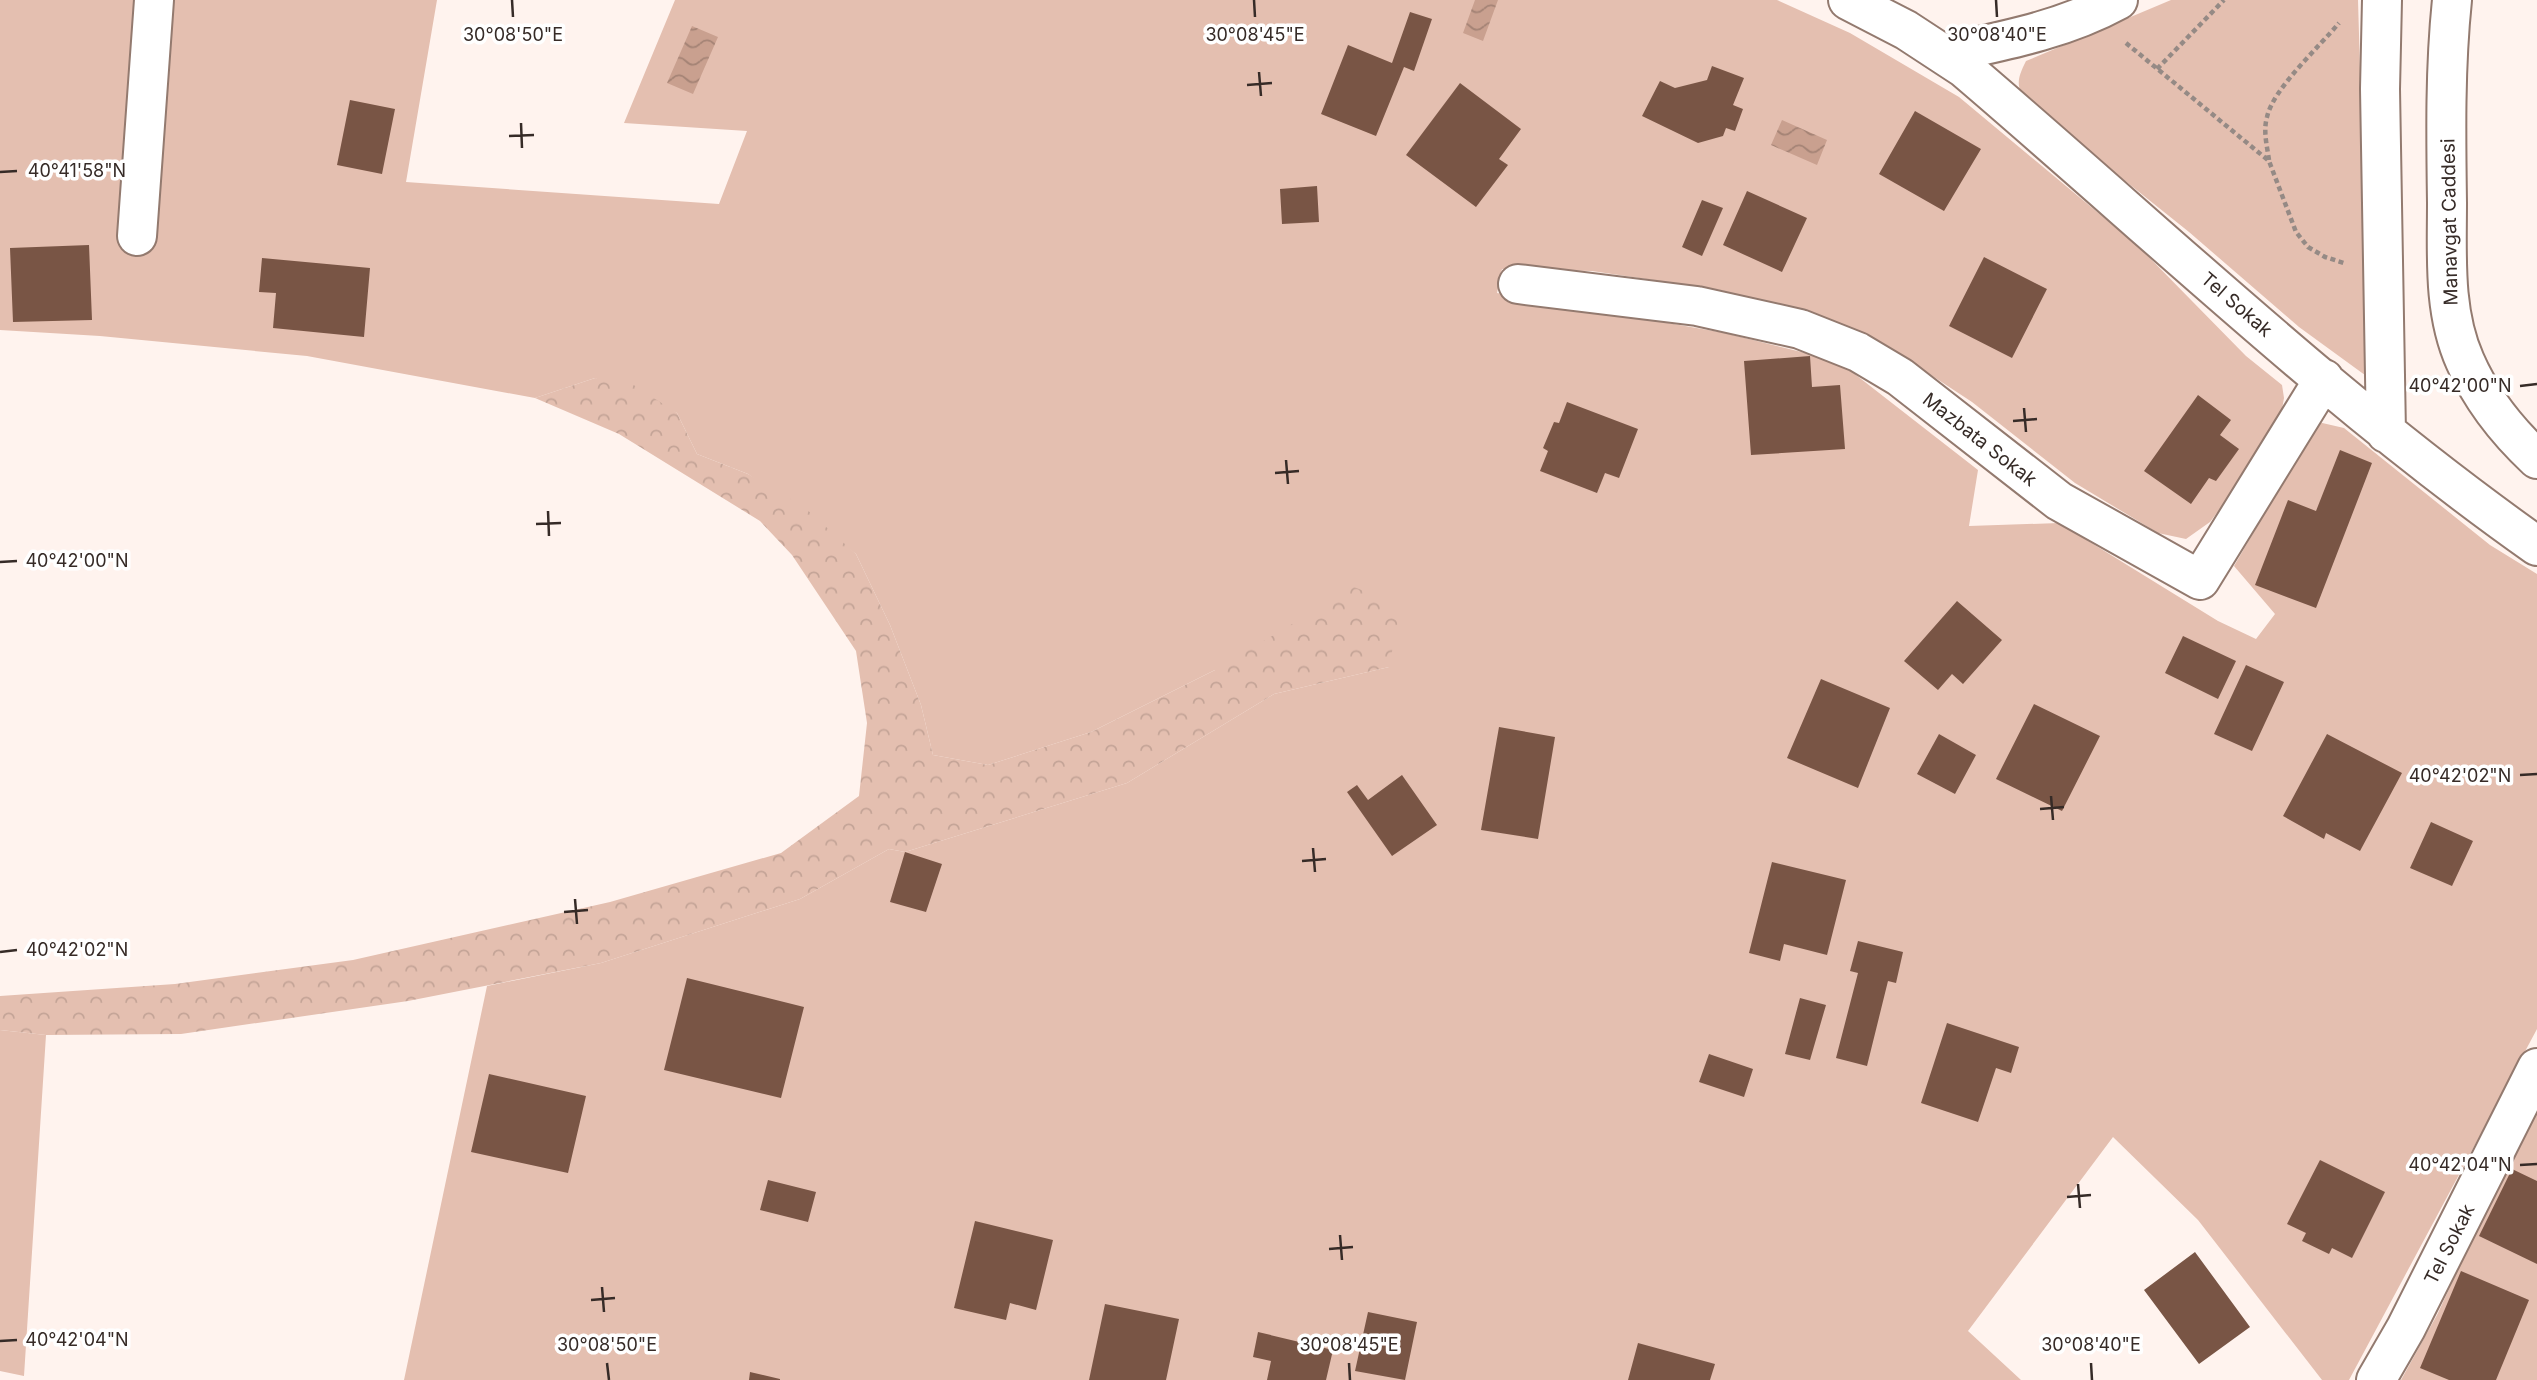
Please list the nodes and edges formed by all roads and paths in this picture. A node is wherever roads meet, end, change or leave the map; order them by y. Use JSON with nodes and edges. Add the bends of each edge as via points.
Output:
{"nodes":[{"id":1,"x":154,"y":0,"type":"edge"},
{"id":2,"x":1848,"y":0,"type":"edge"},
{"id":3,"x":2224,"y":0,"type":"edge"},
{"id":4,"x":2382,"y":0,"type":"edge"},
{"id":5,"x":2452,"y":0,"type":"edge"},
{"id":6,"x":2107,"y":6,"type":"edge"},
{"id":7,"x":2345,"y":16,"type":"dead end"},
{"id":8,"x":1943,"y":54,"type":"junction"},
{"id":9,"x":2157,"y":69,"type":"junction"},
{"id":10,"x":2269,"y":161,"type":"junction"},
{"id":11,"x":137,"y":236,"type":"dead end"},
{"id":12,"x":2383,"y":277,"type":"junction"},
{"id":13,"x":1518,"y":284,"type":"dead end"},
{"id":14,"x":2323,"y":379,"type":"junction"},
{"id":15,"x":2386,"y":433,"type":"junction"},
{"id":16,"x":2537,"y":459,"type":"edge"},
{"id":17,"x":2537,"y":546,"type":"edge"},
{"id":18,"x":2537,"y":1068,"type":"edge"},
{"id":19,"x":2376,"y":1380,"type":"edge"}],
"edges":[{"from":1,"to":11,"type":"street"},
{"from":2,"to":8,"type":"street"},
{"from":3,"to":9,"type":"path"},
{"from":4,"to":12,"type":"street"},
{"from":5,"to":16,"type":"street","name":"Manavgat Caddesi","via":[[2446,160],[2451,315],[2464,360],[2487,401]]},
{"from":6,"to":8,"type":"street","via":[[2041,32]]},
{"from":6,"to":9,"type":"path","via":[[2135,52]]},
{"from":7,"to":10,"type":"path","via":[[2276,96],[2265,134]]},
{"from":8,"to":14,"type":"street","name":"Tel Sokak"},
{"from":9,"to":10,"type":"path"},
{"from":10,"to":12,"type":"path","via":[[2296,232],[2308,247]]},
{"from":12,"to":15,"type":"street"},
{"from":13,"to":14,"type":"street","name":"Mazbata Sokak","via":[[1697,306],[1800,328],[1858,352],[1900,377],[2059,500],[2200,580]]},
{"from":14,"to":15,"type":"street","name":"Tel Sokak"},
{"from":15,"to":17,"type":"street","name":"Tel Sokak"},
{"from":18,"to":19,"type":"street","name":"Tel Sokak"}]}
